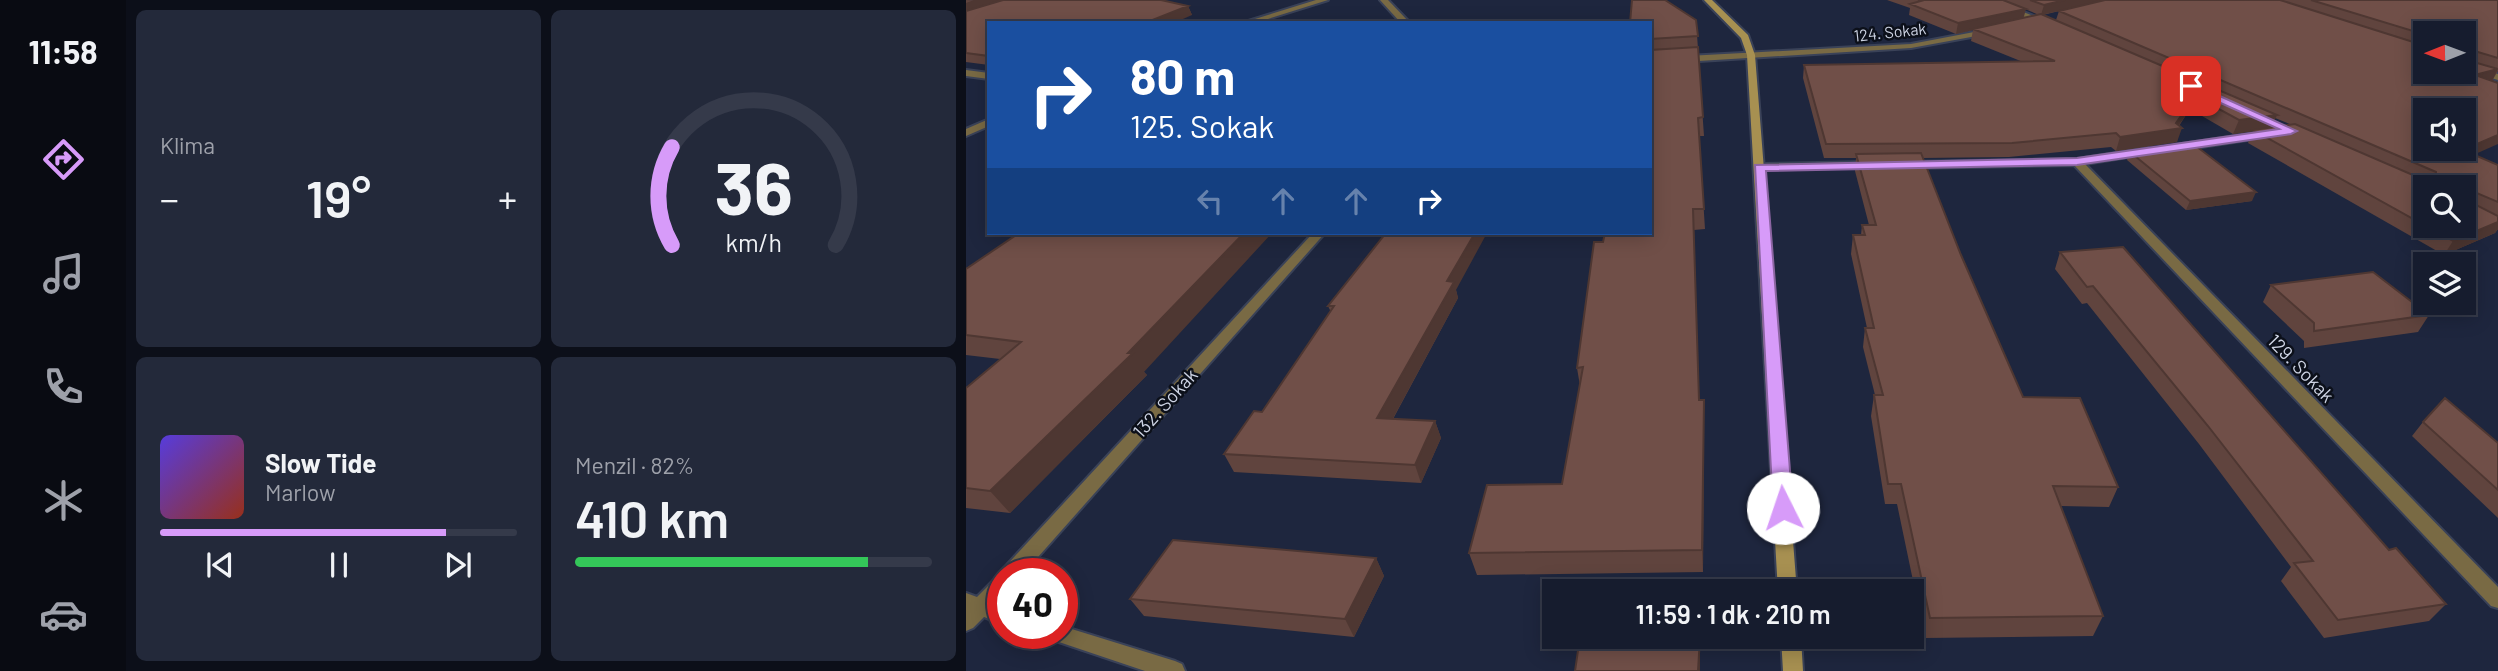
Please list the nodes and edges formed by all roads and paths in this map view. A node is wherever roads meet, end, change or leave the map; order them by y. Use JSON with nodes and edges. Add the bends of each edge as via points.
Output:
{"nodes":[{"id":1,"x":1324,"y":0,"type":"edge"},
{"id":2,"x":1384,"y":0,"type":"edge"},
{"id":3,"x":1708,"y":0,"type":"edge"},
{"id":4,"x":1986,"y":0,"type":"edge"},
{"id":5,"x":2040,"y":20,"type":"junction"},
{"id":6,"x":1253,"y":21,"type":"edge"},
{"id":7,"x":1404,"y":21,"type":"edge"},
{"id":8,"x":2053,"y":21,"type":"edge"},
{"id":9,"x":2015,"y":26,"type":"edge"},
{"id":10,"x":2003,"y":28,"type":"edge"},
{"id":11,"x":1751,"y":55,"type":"junction"},
{"id":12,"x":1652,"y":61,"type":"edge"},
{"id":13,"x":2476,"y":70,"type":"edge"},
{"id":14,"x":966,"y":73,"type":"edge"},
{"id":15,"x":987,"y":76,"type":"edge"},
{"id":16,"x":2498,"y":77,"type":"edge"},
{"id":17,"x":987,"y":123,"type":"edge"},
{"id":18,"x":2278,"y":132,"type":"edge"},
{"id":19,"x":966,"y":133,"type":"edge"},
{"id":20,"x":2077,"y":162,"type":"junction"},
{"id":21,"x":1884,"y":165,"type":"edge"},
{"id":22,"x":1898,"y":165,"type":"edge"},
{"id":23,"x":1760,"y":167,"type":"junction"},
{"id":24,"x":1317,"y":235,"type":"edge"},
{"id":25,"x":1026,"y":558,"type":"edge"},
{"id":26,"x":1787,"y":579,"type":"edge"},
{"id":27,"x":2498,"y":600,"type":"edge"},
{"id":28,"x":974,"y":605,"type":"edge"},
{"id":29,"x":966,"y":622,"type":"edge"},
{"id":30,"x":1078,"y":640,"type":"edge"},
{"id":31,"x":1792,"y":649,"type":"edge"},
{"id":32,"x":1175,"y":671,"type":"edge"},
{"id":33,"x":1793,"y":671,"type":"edge"}],
"edges":[{"from":1,"to":6,"type":"street"},
{"from":2,"to":7,"type":"street"},
{"from":3,"to":11,"type":"street","via":[[1745,37]]},
{"from":4,"to":5,"type":"street"},
{"from":5,"to":8,"type":"street"},
{"from":5,"to":9,"type":"street"},
{"from":10,"to":11,"type":"street","name":"124. Sokak","via":[[1911,46]]},
{"from":11,"to":12,"type":"street","name":"124. Sokak"},
{"from":11,"to":23,"type":"street"},
{"from":13,"to":16,"type":"street"},
{"from":14,"to":15,"type":"street"},
{"from":17,"to":19,"type":"street"},
{"from":18,"to":20,"type":"street"},
{"from":20,"to":22,"type":"street"},
{"from":20,"to":27,"type":"street","name":"129. Sokak"},
{"from":21,"to":23,"type":"street"},
{"from":23,"to":26,"type":"street"},
{"from":24,"to":25,"type":"street","name":"132. Sokak"},
{"from":28,"to":29,"type":"street"},
{"from":30,"to":32,"type":"street"},
{"from":31,"to":33,"type":"street"}]}
